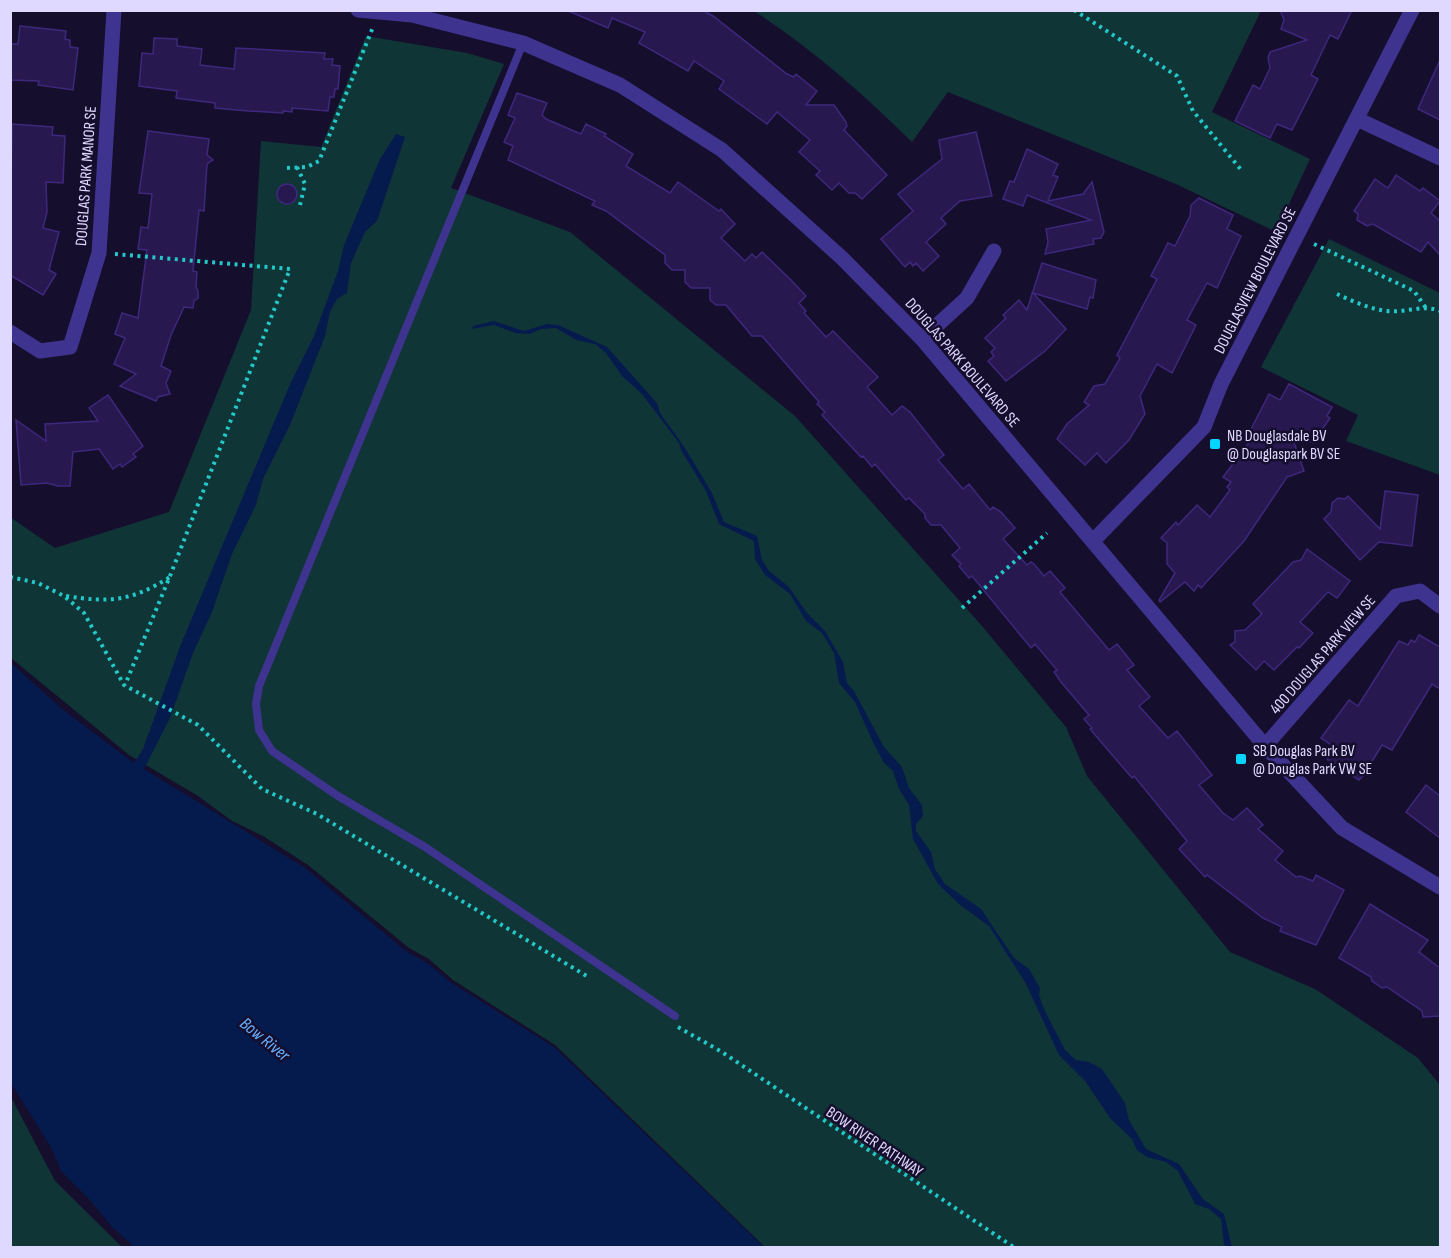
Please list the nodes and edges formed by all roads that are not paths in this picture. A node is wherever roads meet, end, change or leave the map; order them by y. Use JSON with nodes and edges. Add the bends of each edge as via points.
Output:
{"nodes":[{"id":1,"x":114,"y":10,"type":"edge"},
{"id":2,"x":358,"y":10,"type":"edge"},
{"id":3,"x":1412,"y":10,"type":"edge"},
{"id":4,"x":522,"y":43,"type":"junction"},
{"id":5,"x":1357,"y":119,"type":"junction"},
{"id":6,"x":1440,"y":158,"type":"edge"},
{"id":7,"x":994,"y":251,"type":"dead end"},
{"id":8,"x":10,"y":332,"type":"edge"},
{"id":9,"x":922,"y":339,"type":"junction"},
{"id":10,"x":1093,"y":541,"type":"junction"},
{"id":11,"x":1440,"y":606,"type":"edge"},
{"id":12,"x":1265,"y":746,"type":"junction"},
{"id":13,"x":1440,"y":887,"type":"edge"},
{"id":14,"x":673,"y":1020,"type":"road end"}],
"edges":[{"from":1,"to":8,"type":"street","name":"DOUGLAS PARK MANOR SE","via":[[99,253],[70,347],[40,351]]},
{"from":2,"to":4,"type":"street","name":"DOUGLAS PARK BOULEVARD SE","via":[[412,15]]},
{"from":3,"to":5,"type":"street","name":"DOUGLASVIEW BOULEVARD SE"},
{"from":4,"to":9,"type":"street","name":"DOUGLAS PARK BOULEVARD SE","via":[[620,86],[722,150],[842,258]]},
{"from":4,"to":14,"type":"lane","via":[[259,686],[259,730],[272,751],[338,796],[425,847]]},
{"from":5,"to":6,"type":"street"},
{"from":5,"to":10,"type":"street","name":"DOUGLASVIEW BOULEVARD SE","via":[[1221,384],[1204,427]]},
{"from":7,"to":9,"type":"street","via":[[967,298]]},
{"from":9,"to":10,"type":"street","name":"DOUGLAS PARK BOULEVARD SE"},
{"from":10,"to":12,"type":"street","name":"DOUGLAS PARK BOULEVARD SE"},
{"from":11,"to":12,"type":"street","name":"400 DOUGLAS PARK VIEW SE","via":[[1420,591],[1396,596]]},
{"from":12,"to":13,"type":"street","name":"DOUGLAS PARK BOULEVARD SE","via":[[1342,828]]}]}
